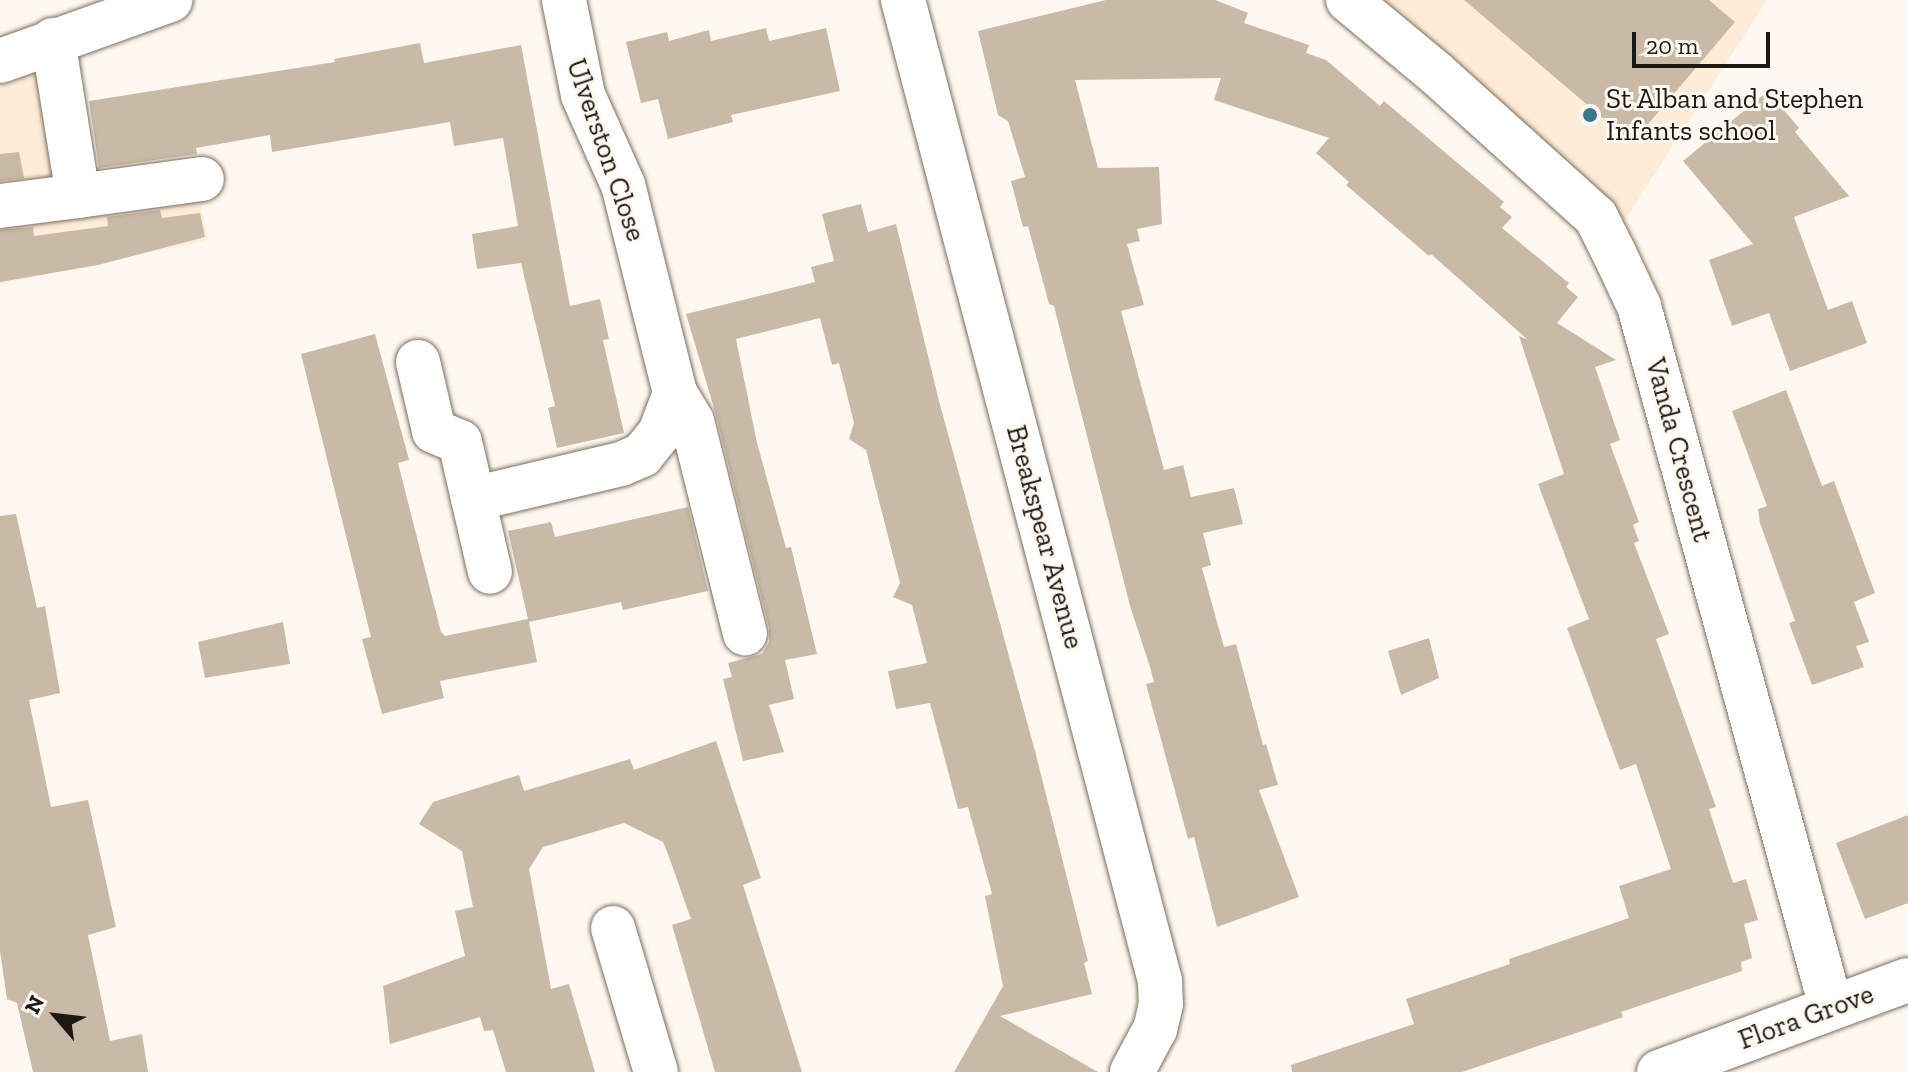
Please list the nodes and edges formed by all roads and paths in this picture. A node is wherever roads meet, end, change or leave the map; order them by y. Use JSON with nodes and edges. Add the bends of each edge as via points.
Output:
{"nodes":[{"id":1,"x":170,"y":0,"type":"edge"},
{"id":2,"x":564,"y":0,"type":"edge"},
{"id":3,"x":903,"y":0,"type":"edge"},
{"id":4,"x":1348,"y":0,"type":"edge"},
{"id":5,"x":53,"y":40,"type":"junction"},
{"id":6,"x":0,"y":61,"type":"edge"},
{"id":7,"x":202,"y":179,"type":"dead end"},
{"id":8,"x":78,"y":196,"type":"junction"},
{"id":9,"x":0,"y":206,"type":"edge"},
{"id":10,"x":418,"y":362,"type":"dead end"},
{"id":11,"x":675,"y":393,"type":"junction"},
{"id":12,"x":473,"y":499,"type":"junction"},
{"id":13,"x":490,"y":572,"type":"dead end"},
{"id":14,"x":745,"y":634,"type":"dead end"},
{"id":15,"x":613,"y":928,"type":"dead end"},
{"id":16,"x":1908,"y":980,"type":"edge"},
{"id":17,"x":1831,"y":1007,"type":"junction"},
{"id":18,"x":656,"y":1072,"type":"edge"},
{"id":19,"x":1132,"y":1072,"type":"edge"},
{"id":20,"x":1659,"y":1072,"type":"edge"}],
"edges":[{"from":1,"to":5,"type":"street"},
{"from":2,"to":11,"type":"street","name":"Ulverston Close","via":[[583,95],[623,185]]},
{"from":3,"to":19,"type":"street","name":"Breakspear Avenue","via":[[1160,981],[1155,1029]]},
{"from":4,"to":17,"type":"street","name":"Vanda Crescent","via":[[1596,217],[1615,255],[1639,306]]},
{"from":5,"to":6,"type":"street"},
{"from":5,"to":8,"type":"street"},
{"from":7,"to":8,"type":"street"},
{"from":8,"to":9,"type":"street"},
{"from":10,"to":12,"type":"street","via":[[434,431],[460,442]]},
{"from":11,"to":12,"type":"street","via":[[660,433],[642,455]]},
{"from":11,"to":14,"type":"street","name":"Ulverston Close","via":[[692,421]]},
{"from":12,"to":13,"type":"street"},
{"from":15,"to":18,"type":"street"},
{"from":16,"to":17,"type":"street","name":"Flora Grove"},
{"from":17,"to":20,"type":"street","name":"Flora Grove"}]}
